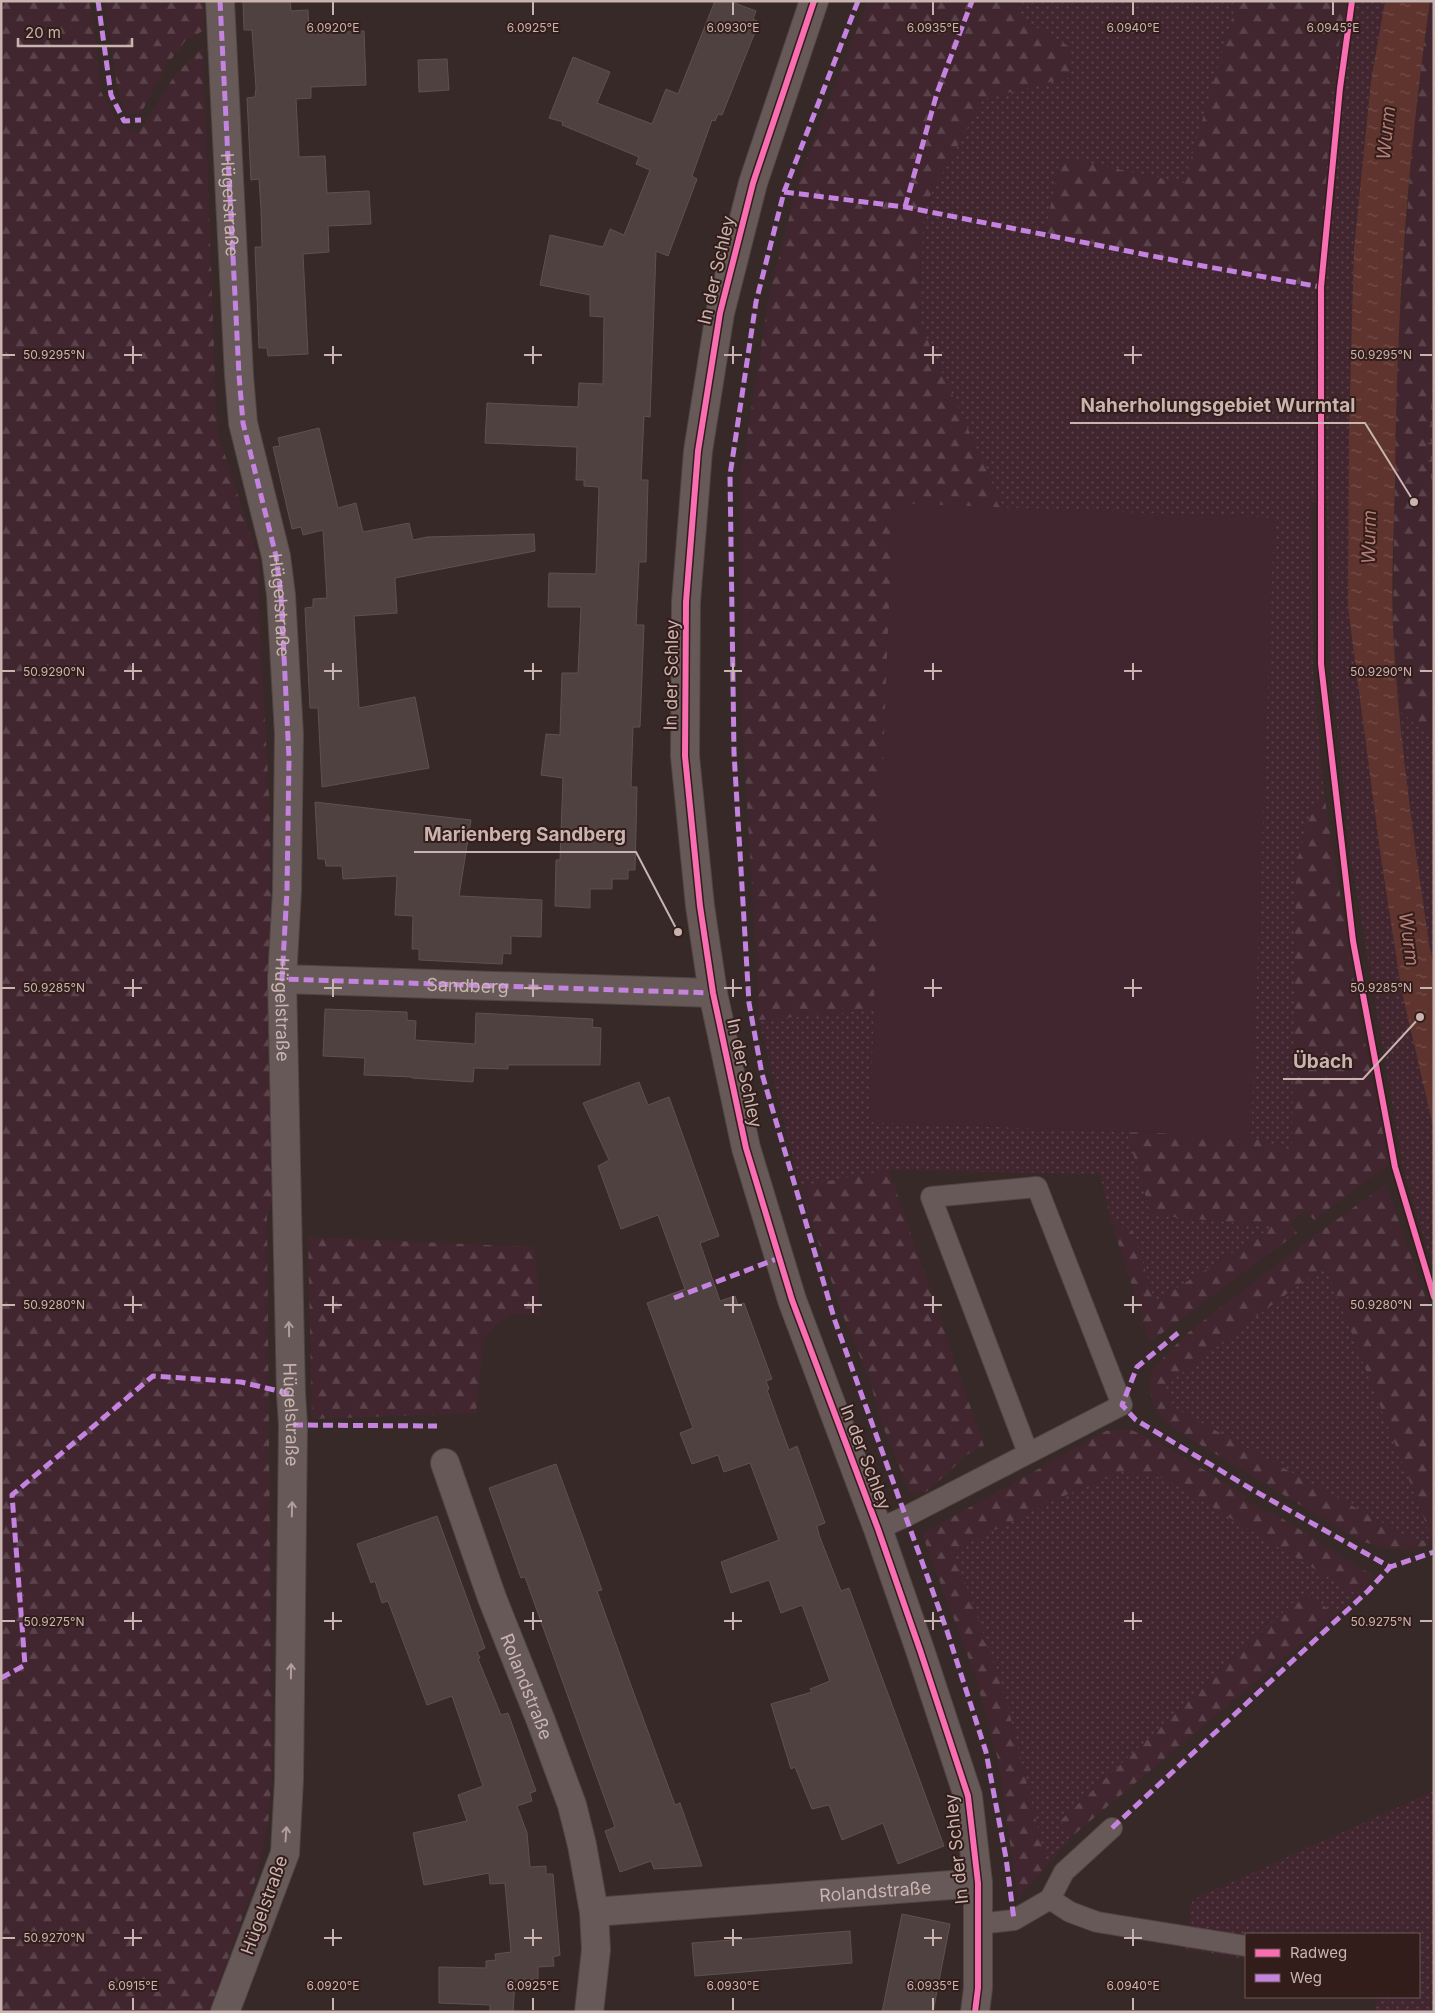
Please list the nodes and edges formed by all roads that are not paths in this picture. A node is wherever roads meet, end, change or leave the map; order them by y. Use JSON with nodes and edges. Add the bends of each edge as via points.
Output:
{"nodes":[{"id":1,"x":220,"y":1,"type":"edge"},
{"id":2,"x":814,"y":1,"type":"edge"},
{"id":3,"x":282,"y":978,"type":"junction"},
{"id":4,"x":713,"y":993,"type":"junction"},
{"id":5,"x":1028,"y":1453,"type":"junction"},
{"id":6,"x":445,"y":1463,"type":"dead end"},
{"id":7,"x":878,"y":1529,"type":"junction"},
{"id":8,"x":1112,"y":1828,"type":"dead end"},
{"id":9,"x":978,"y":1883,"type":"junction"},
{"id":10,"x":1050,"y":1899,"type":"junction"},
{"id":11,"x":594,"y":1912,"type":"junction"},
{"id":12,"x":978,"y":1924,"type":"junction"},
{"id":13,"x":1245,"y":1946,"type":"edge"},
{"id":14,"x":225,"y":2012,"type":"edge"},
{"id":15,"x":589,"y":2012,"type":"edge"},
{"id":16,"x":975,"y":2012,"type":"edge"}],
"edges":[{"from":1,"to":3,"type":"street","name":"Hügelstraße","via":[[243,423],[276,556],[281,595],[289,758]]},
{"from":2,"to":4,"type":"street","name":"In der Schley","via":[[753,183],[720,312],[698,451],[686,602],[685,756],[700,906]]},
{"from":3,"to":4,"type":"street","name":"Sandberg"},
{"from":14,"to":3,"type":"street","name":"Hügelstraße","one_way":true,"via":[[285,1854],[289,1789],[293,1425]]},
{"from":4,"to":7,"type":"street","name":"In der Schley","via":[[746,1148],[784,1274]]},
{"from":5,"to":5,"type":"lane","via":[[1122,1405],[1037,1187],[931,1197]]},
{"from":5,"to":7,"type":"lane"},
{"from":6,"to":11,"type":"street","name":"Rolandstraße","via":[[492,1598],[572,1805]]},
{"from":7,"to":9,"type":"street","name":"In der Schley","via":[[968,1796]]},
{"from":8,"to":10,"type":"lane","via":[[1064,1872]]},
{"from":9,"to":11,"type":"street","name":"Rolandstraße"},
{"from":9,"to":12,"type":"street","name":"In der Schley"},
{"from":10,"to":12,"type":"lane","via":[[1014,1920]]},
{"from":10,"to":13,"type":"lane","via":[[1070,1912],[1097,1922]]},
{"from":11,"to":15,"type":"street","name":"Rolandstraße","via":[[596,1950]]},
{"from":12,"to":16,"type":"street","name":"In der Schley"}]}
